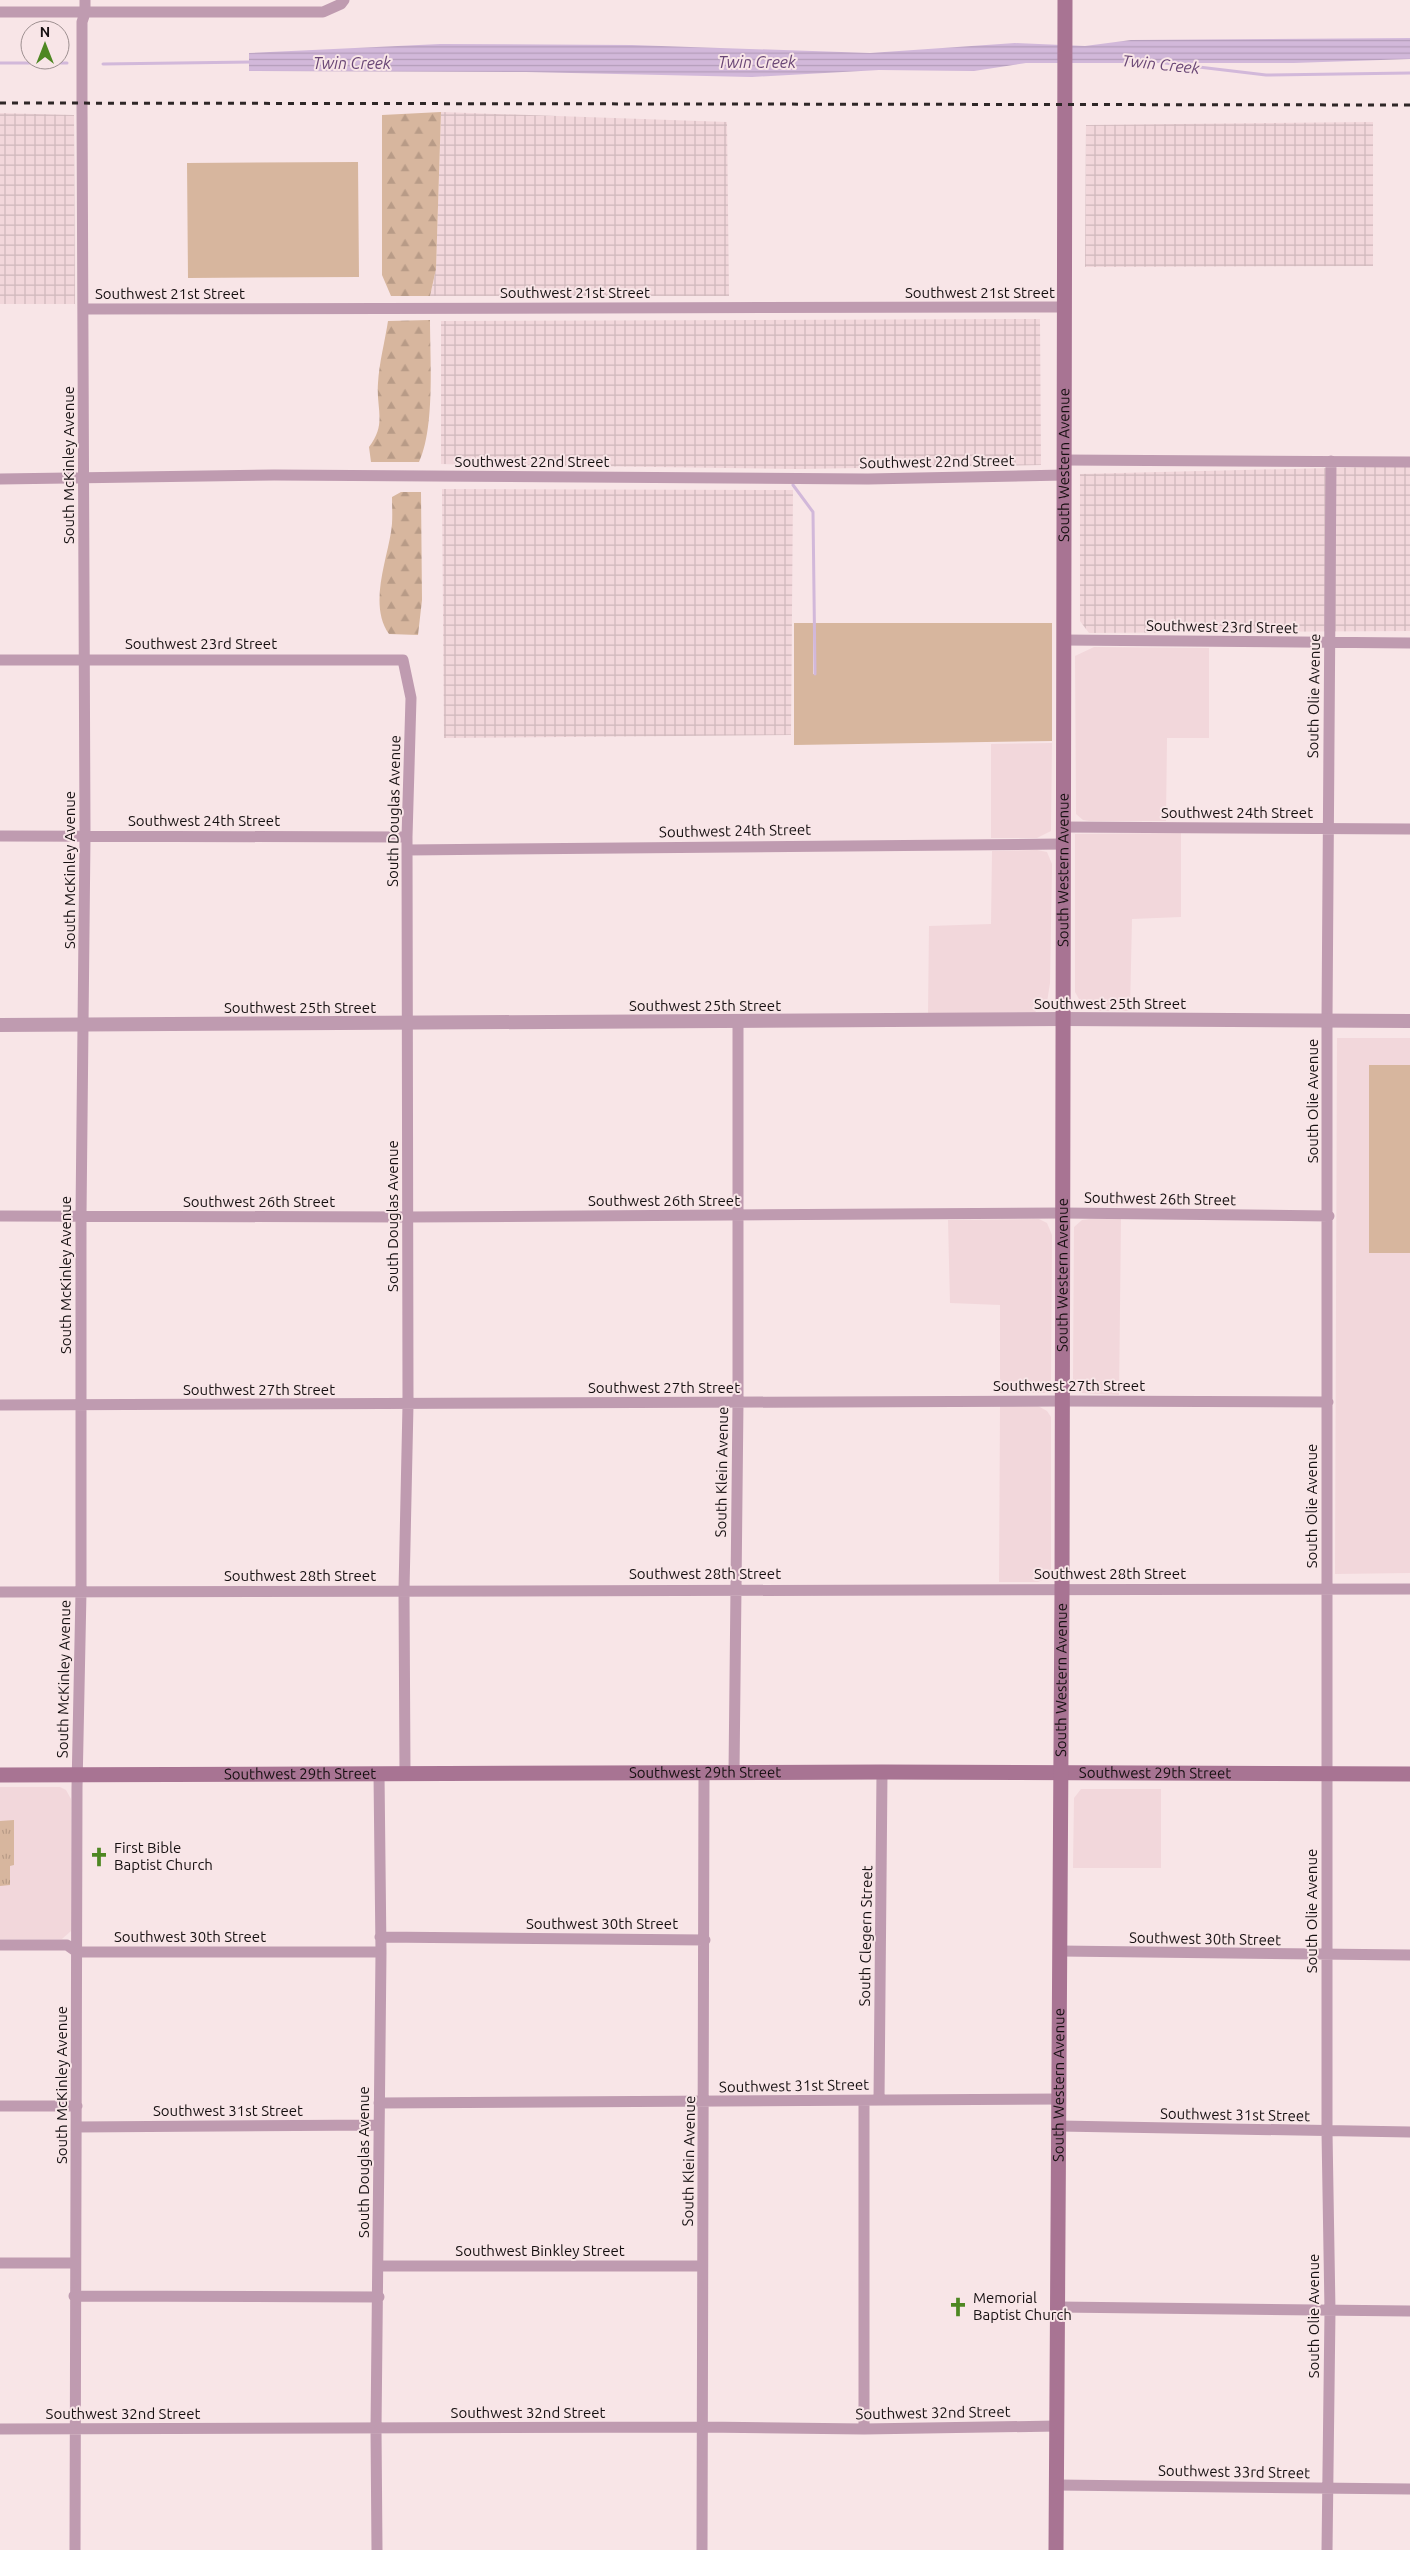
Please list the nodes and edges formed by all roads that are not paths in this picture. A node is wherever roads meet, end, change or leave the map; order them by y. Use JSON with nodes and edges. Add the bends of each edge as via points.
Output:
{"nodes":[{"id":1,"x":86,"y":0,"type":"edge"},
{"id":2,"x":344,"y":0,"type":"edge"},
{"id":3,"x":1065,"y":0,"type":"edge"},
{"id":4,"x":0,"y":12,"type":"edge"},
{"id":5,"x":86,"y":13,"type":"junction"},
{"id":6,"x":1065,"y":307,"type":"junction"},
{"id":7,"x":84,"y":309,"type":"junction"},
{"id":8,"x":1331,"y":461,"type":"junction"},
{"id":9,"x":1410,"y":462,"type":"edge"},
{"id":10,"x":1065,"y":468,"type":"junction"},
{"id":11,"x":0,"y":479,"type":"edge"},
{"id":12,"x":84,"y":479,"type":"junction"},
{"id":13,"x":1064,"y":640,"type":"junction"},
{"id":14,"x":1410,"y":643,"type":"edge"},
{"id":15,"x":1330,"y":644,"type":"junction"},
{"id":16,"x":0,"y":660,"type":"edge"},
{"id":17,"x":84,"y":660,"type":"junction"},
{"id":18,"x":403,"y":660,"type":"joint"},
{"id":19,"x":1063,"y":827,"type":"junction"},
{"id":20,"x":1328,"y":829,"type":"junction"},
{"id":21,"x":1410,"y":829,"type":"edge"},
{"id":22,"x":0,"y":836,"type":"edge"},
{"id":23,"x":86,"y":836,"type":"junction"},
{"id":24,"x":407,"y":837,"type":"junction"},
{"id":25,"x":1063,"y":844,"type":"junction"},
{"id":26,"x":407,"y":850,"type":"junction"},
{"id":27,"x":1064,"y":1019,"type":"junction"},
{"id":28,"x":1327,"y":1020,"type":"junction"},
{"id":29,"x":1410,"y":1021,"type":"edge"},
{"id":30,"x":738,"y":1022,"type":"junction"},
{"id":31,"x":406,"y":1024,"type":"junction"},
{"id":32,"x":0,"y":1025,"type":"edge"},
{"id":33,"x":84,"y":1025,"type":"junction"},
{"id":34,"x":1063,"y":1213,"type":"junction"},
{"id":35,"x":0,"y":1216,"type":"edge"},
{"id":36,"x":81,"y":1216,"type":"junction"},
{"id":37,"x":738,"y":1216,"type":"junction"},
{"id":38,"x":1329,"y":1216,"type":"junction"},
{"id":39,"x":408,"y":1217,"type":"junction"},
{"id":40,"x":1062,"y":1401,"type":"junction"},
{"id":41,"x":738,"y":1402,"type":"junction"},
{"id":42,"x":1328,"y":1402,"type":"junction"},
{"id":43,"x":0,"y":1405,"type":"edge"},
{"id":44,"x":81,"y":1405,"type":"junction"},
{"id":45,"x":408,"y":1405,"type":"junction"},
{"id":46,"x":735,"y":1589,"type":"junction"},
{"id":47,"x":1062,"y":1589,"type":"junction"},
{"id":48,"x":1327,"y":1589,"type":"junction"},
{"id":49,"x":1410,"y":1589,"type":"edge"},
{"id":50,"x":404,"y":1590,"type":"junction"},
{"id":51,"x":0,"y":1592,"type":"edge"},
{"id":52,"x":81,"y":1592,"type":"junction"},
{"id":53,"x":882,"y":1772,"type":"junction"},
{"id":54,"x":1061,"y":1772,"type":"junction"},
{"id":55,"x":704,"y":1773,"type":"junction"},
{"id":56,"x":734,"y":1773,"type":"junction"},
{"id":57,"x":379,"y":1774,"type":"junction"},
{"id":58,"x":405,"y":1774,"type":"junction"},
{"id":59,"x":1327,"y":1774,"type":"junction"},
{"id":60,"x":1410,"y":1774,"type":"edge"},
{"id":61,"x":0,"y":1775,"type":"edge"},
{"id":62,"x":77,"y":1775,"type":"junction"},
{"id":63,"x":380,"y":1937,"type":"junction"},
{"id":64,"x":705,"y":1940,"type":"junction"},
{"id":65,"x":0,"y":1945,"type":"edge"},
{"id":66,"x":1060,"y":1951,"type":"junction"},
{"id":67,"x":77,"y":1952,"type":"junction"},
{"id":68,"x":381,"y":1952,"type":"junction"},
{"id":69,"x":1410,"y":1955,"type":"edge"},
{"id":70,"x":1327,"y":1956,"type":"junction"},
{"id":71,"x":1059,"y":2099,"type":"junction"},
{"id":72,"x":879,"y":2100,"type":"junction"},
{"id":73,"x":864,"y":2101,"type":"junction"},
{"id":74,"x":705,"y":2102,"type":"junction"},
{"id":75,"x":379,"y":2103,"type":"junction"},
{"id":76,"x":0,"y":2106,"type":"edge"},
{"id":77,"x":77,"y":2106,"type":"junction"},
{"id":78,"x":379,"y":2125,"type":"junction"},
{"id":79,"x":1059,"y":2126,"type":"junction"},
{"id":80,"x":77,"y":2127,"type":"junction"},
{"id":81,"x":1327,"y":2132,"type":"junction"},
{"id":82,"x":1410,"y":2132,"type":"edge"},
{"id":83,"x":0,"y":2263,"type":"edge"},
{"id":84,"x":76,"y":2263,"type":"junction"},
{"id":85,"x":379,"y":2266,"type":"junction"},
{"id":86,"x":702,"y":2266,"type":"junction"},
{"id":87,"x":74,"y":2296,"type":"junction"},
{"id":88,"x":379,"y":2297,"type":"junction"},
{"id":89,"x":1058,"y":2307,"type":"junction"},
{"id":90,"x":1410,"y":2311,"type":"edge"},
{"id":91,"x":1330,"y":2312,"type":"junction"},
{"id":92,"x":1057,"y":2426,"type":"junction"},
{"id":93,"x":702,"y":2427,"type":"junction"},
{"id":94,"x":0,"y":2429,"type":"edge"},
{"id":95,"x":74,"y":2429,"type":"junction"},
{"id":96,"x":376,"y":2429,"type":"junction"},
{"id":97,"x":864,"y":2429,"type":"junction"},
{"id":98,"x":1057,"y":2485,"type":"junction"},
{"id":99,"x":1326,"y":2489,"type":"junction"},
{"id":100,"x":1410,"y":2489,"type":"edge"},
{"id":101,"x":75,"y":2550,"type":"edge"},
{"id":102,"x":377,"y":2550,"type":"edge"},
{"id":103,"x":702,"y":2550,"type":"edge"},
{"id":104,"x":1056,"y":2550,"type":"edge"},
{"id":105,"x":1327,"y":2550,"type":"edge"}],
"edges":[{"from":1,"to":5,"type":"street","name":"South McKinley Avenue"},
{"from":2,"to":5,"type":"street","via":[[323,12]]},
{"from":3,"to":6,"type":"main road","name":"South Western Avenue"},
{"from":4,"to":5,"type":"street"},
{"from":5,"to":7,"type":"street","name":"South McKinley Avenue","via":[[82,22]]},
{"from":6,"to":7,"type":"street","name":"Southwest 21st Street"},
{"from":6,"to":10,"type":"main road","name":"South Western Avenue"},
{"from":7,"to":12,"type":"street","name":"South McKinley Avenue"},
{"from":8,"to":9,"type":"street","name":"Southwest 22nd Street"},
{"from":8,"to":10,"type":"street","name":"Southwest 22nd Street"},
{"from":8,"to":15,"type":"street","name":"South Olie Avenue"},
{"from":10,"to":12,"type":"street","name":"Southwest 22nd Street","via":[[868,479],[274,475]]},
{"from":10,"to":13,"type":"main road","name":"South Western Avenue"},
{"from":11,"to":12,"type":"street","name":"Southwest 22nd Street"},
{"from":12,"to":17,"type":"street","name":"South McKinley Avenue"},
{"from":13,"to":15,"type":"street","name":"Southwest 23rd Street"},
{"from":13,"to":19,"type":"main road","name":"South Western Avenue"},
{"from":14,"to":15,"type":"street","name":"Southwest 23rd Street"},
{"from":15,"to":20,"type":"street","name":"South Olie Avenue"},
{"from":16,"to":17,"type":"street","name":"Southwest 23rd Street"},
{"from":17,"to":18,"type":"street","name":"Southwest 23rd Street"},
{"from":17,"to":23,"type":"street","name":"South McKinley Avenue"},
{"from":18,"to":24,"type":"street","name":"South Douglas Avenue","via":[[411,698]]},
{"from":19,"to":20,"type":"street","name":"Southwest 24th Street"},
{"from":19,"to":25,"type":"main road","name":"South Western Avenue"},
{"from":20,"to":21,"type":"street","name":"Southwest 24th Street"},
{"from":20,"to":28,"type":"street","name":"South Olie Avenue"},
{"from":22,"to":23,"type":"street","name":"Southwest 24th Street"},
{"from":23,"to":24,"type":"street","name":"Southwest 24th Street"},
{"from":23,"to":33,"type":"street","name":"South McKinley Avenue"},
{"from":24,"to":26,"type":"street","name":"South Douglas Avenue"},
{"from":25,"to":26,"type":"street","name":"Southwest 24th Street"},
{"from":25,"to":27,"type":"main road","name":"South Western Avenue"},
{"from":26,"to":31,"type":"street","name":"South Douglas Avenue"},
{"from":27,"to":28,"type":"street","name":"Southwest 25th Street"},
{"from":27,"to":30,"type":"street","name":"Southwest 25th Street"},
{"from":27,"to":34,"type":"main road","name":"South Western Avenue"},
{"from":28,"to":29,"type":"street","name":"Southwest 25th Street"},
{"from":28,"to":38,"type":"street","name":"South Olie Avenue"},
{"from":30,"to":31,"type":"street","name":"Southwest 25th Street"},
{"from":30,"to":37,"type":"street","name":"South Klein Avenue"},
{"from":31,"to":33,"type":"street","name":"Southwest 25th Street"},
{"from":31,"to":39,"type":"street","name":"South Douglas Avenue"},
{"from":32,"to":33,"type":"street","name":"Southwest 25th Street"},
{"from":33,"to":36,"type":"street","name":"South McKinley Avenue"},
{"from":34,"to":37,"type":"street","name":"Southwest 26th Street"},
{"from":34,"to":38,"type":"street","name":"Southwest 26th Street"},
{"from":34,"to":40,"type":"main road","name":"South Western Avenue"},
{"from":35,"to":36,"type":"street","name":"Southwest 26th Street"},
{"from":36,"to":39,"type":"street","name":"Southwest 26th Street"},
{"from":36,"to":44,"type":"street","name":"South McKinley Avenue"},
{"from":37,"to":39,"type":"street","name":"Southwest 26th Street"},
{"from":37,"to":41,"type":"street","name":"South Klein Avenue"},
{"from":38,"to":42,"type":"street","name":"South Olie Avenue"},
{"from":39,"to":45,"type":"street","name":"South Douglas Avenue"},
{"from":40,"to":41,"type":"street","name":"Southwest 27th Street"},
{"from":40,"to":42,"type":"street","name":"Southwest 27th Street"},
{"from":40,"to":47,"type":"main road","name":"South Western Avenue"},
{"from":41,"to":45,"type":"street","name":"Southwest 27th Street"},
{"from":41,"to":46,"type":"street","name":"South Klein Avenue"},
{"from":42,"to":48,"type":"street","name":"South Olie Avenue"},
{"from":43,"to":44,"type":"street","name":"Southwest 27th Street"},
{"from":44,"to":45,"type":"street","name":"Southwest 27th Street"},
{"from":44,"to":52,"type":"street","name":"South McKinley Avenue"},
{"from":45,"to":50,"type":"street","name":"South Douglas Avenue"},
{"from":46,"to":47,"type":"street","name":"Southwest 28th Street"},
{"from":46,"to":50,"type":"street","name":"Southwest 28th Street"},
{"from":46,"to":56,"type":"street","name":"South Klein Avenue"},
{"from":47,"to":48,"type":"street","name":"Southwest 28th Street"},
{"from":47,"to":54,"type":"main road","name":"South Western Avenue"},
{"from":48,"to":49,"type":"street","name":"Southwest 28th Street"},
{"from":48,"to":59,"type":"street","name":"South Olie Avenue"},
{"from":50,"to":52,"type":"street","name":"Southwest 28th Street"},
{"from":50,"to":58,"type":"street","name":"South Douglas Avenue"},
{"from":51,"to":52,"type":"street","name":"Southwest 28th Street"},
{"from":52,"to":62,"type":"street","name":"South McKinley Avenue"},
{"from":53,"to":54,"type":"main road","name":"Southwest 29th Street"},
{"from":53,"to":56,"type":"main road","name":"Southwest 29th Street"},
{"from":53,"to":72,"type":"street","name":"South Clegern Street"},
{"from":54,"to":59,"type":"main road","name":"Southwest 29th Street"},
{"from":54,"to":66,"type":"main road","name":"South Western Avenue"},
{"from":55,"to":56,"type":"main road","name":"Southwest 29th Street"},
{"from":55,"to":58,"type":"main road","name":"Southwest 29th Street"},
{"from":55,"to":64,"type":"street","name":"South Klein Avenue"},
{"from":57,"to":58,"type":"main road","name":"Southwest 29th Street"},
{"from":57,"to":62,"type":"main road","name":"Southwest 29th Street"},
{"from":57,"to":63,"type":"street","name":"South Douglas Avenue"},
{"from":59,"to":60,"type":"main road","name":"Southwest 29th Street"},
{"from":59,"to":70,"type":"street","name":"South Olie Avenue"},
{"from":61,"to":62,"type":"main road","name":"Southwest 29th Street"},
{"from":62,"to":67,"type":"street","name":"South McKinley Avenue"},
{"from":63,"to":64,"type":"street","name":"Southwest 30th Street"},
{"from":63,"to":68,"type":"street","name":"South Douglas Avenue"},
{"from":64,"to":74,"type":"street","name":"South Klein Avenue"},
{"from":65,"to":67,"type":"street","name":"Southwest 30th Street","via":[[67,1946]]},
{"from":66,"to":70,"type":"street","name":"Southwest 30th Street"},
{"from":66,"to":71,"type":"main road","name":"South Western Avenue"},
{"from":67,"to":68,"type":"street","name":"Southwest 30th Street"},
{"from":67,"to":77,"type":"street","name":"South McKinley Avenue"},
{"from":68,"to":75,"type":"street","name":"South Douglas Avenue"},
{"from":69,"to":70,"type":"street","name":"Southwest 30th Street"},
{"from":70,"to":81,"type":"street","name":"South Olie Avenue"},
{"from":71,"to":72,"type":"street","name":"Southwest 31st Street"},
{"from":71,"to":79,"type":"main road","name":"South Western Avenue"},
{"from":72,"to":73,"type":"street","name":"Southwest 31st Street"},
{"from":73,"to":74,"type":"street","name":"Southwest 31st Street"},
{"from":73,"to":97,"type":"street"},
{"from":74,"to":75,"type":"street","name":"Southwest 31st Street"},
{"from":74,"to":86,"type":"street","name":"South Klein Avenue"},
{"from":75,"to":78,"type":"street","name":"South Douglas Avenue"},
{"from":76,"to":77,"type":"street"},
{"from":77,"to":80,"type":"street","name":"South McKinley Avenue"},
{"from":78,"to":80,"type":"street","name":"Southwest 31st Street"},
{"from":78,"to":85,"type":"street","name":"South Douglas Avenue"},
{"from":79,"to":81,"type":"street","name":"Southwest 31st Street"},
{"from":79,"to":89,"type":"main road","name":"South Western Avenue"},
{"from":80,"to":84,"type":"street","name":"South McKinley Avenue"},
{"from":81,"to":82,"type":"street","name":"Southwest 31st Street"},
{"from":81,"to":91,"type":"street","name":"South Olie Avenue"},
{"from":83,"to":84,"type":"street"},
{"from":84,"to":87,"type":"street","name":"South McKinley Avenue"},
{"from":85,"to":86,"type":"street","name":"Southwest Binkley Street"},
{"from":85,"to":88,"type":"street","name":"South Douglas Avenue"},
{"from":86,"to":93,"type":"street","name":"South Klein Avenue"},
{"from":87,"to":88,"type":"street"},
{"from":87,"to":95,"type":"street","name":"South McKinley Avenue"},
{"from":88,"to":96,"type":"street","name":"South Douglas Avenue"},
{"from":89,"to":91,"type":"street"},
{"from":89,"to":92,"type":"main road","name":"South Western Avenue"},
{"from":90,"to":91,"type":"street"},
{"from":91,"to":99,"type":"street","name":"South Olie Avenue"},
{"from":92,"to":97,"type":"street","name":"Southwest 32nd Street"},
{"from":92,"to":98,"type":"main road","name":"South Western Avenue"},
{"from":93,"to":96,"type":"street","name":"Southwest 32nd Street"},
{"from":93,"to":97,"type":"street","name":"Southwest 32nd Street"},
{"from":93,"to":103,"type":"street","name":"South Klein Avenue"},
{"from":94,"to":95,"type":"street","name":"Southwest 32nd Street"},
{"from":95,"to":96,"type":"street","name":"Southwest 32nd Street"},
{"from":95,"to":101,"type":"street","name":"South McKinley Avenue"},
{"from":96,"to":102,"type":"street","name":"South Douglas Avenue"},
{"from":98,"to":99,"type":"street","name":"Southwest 33rd Street"},
{"from":98,"to":104,"type":"main road","name":"South Western Avenue"},
{"from":99,"to":100,"type":"street","name":"Southwest 33rd Street"},
{"from":99,"to":105,"type":"street","name":"South Olie Avenue"}]}
